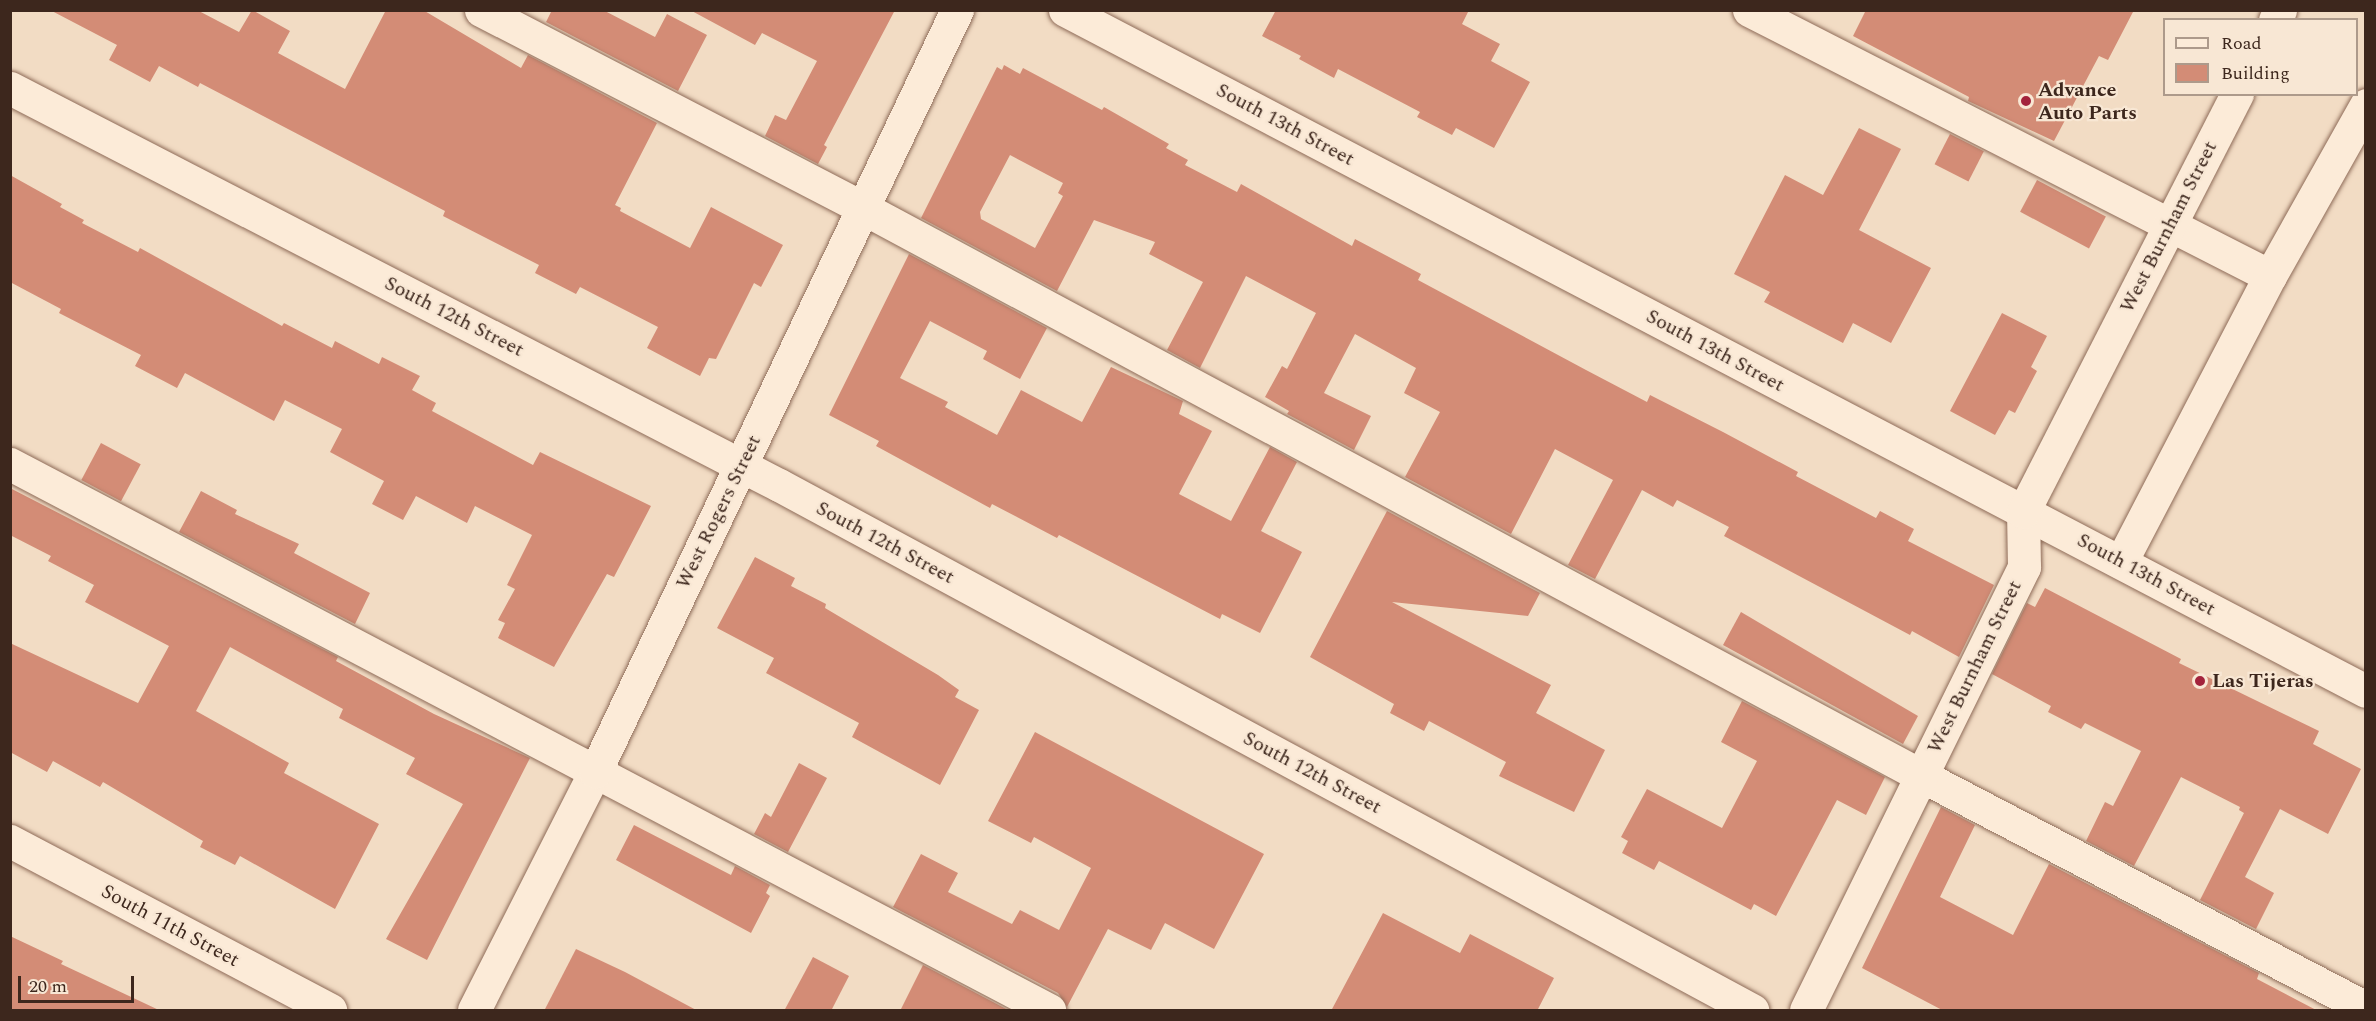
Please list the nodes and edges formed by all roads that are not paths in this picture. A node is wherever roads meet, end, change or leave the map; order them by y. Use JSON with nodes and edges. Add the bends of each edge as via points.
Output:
{"nodes":[{"id":1,"x":481,"y":10,"type":"edge"},
{"id":2,"x":957,"y":10,"type":"edge"},
{"id":3,"x":1065,"y":10,"type":"edge"},
{"id":4,"x":1749,"y":10,"type":"edge"},
{"id":5,"x":10,"y":88,"type":"edge"},
{"id":6,"x":2236,"y":96,"type":"edge"},
{"id":7,"x":2366,"y":105,"type":"edge"},
{"id":8,"x":863,"y":208,"type":"junction"},
{"id":9,"x":2170,"y":225,"type":"junction"},
{"id":10,"x":2270,"y":276,"type":"junction"},
{"id":11,"x":10,"y":464,"type":"edge"},
{"id":12,"x":741,"y":465,"type":"junction"},
{"id":13,"x":2023,"y":512,"type":"junction"},
{"id":14,"x":2121,"y":562,"type":"junction"},
{"id":15,"x":2366,"y":691,"type":"edge"},
{"id":16,"x":595,"y":772,"type":"junction"},
{"id":17,"x":1922,"y":776,"type":"junction"},
{"id":18,"x":10,"y":841,"type":"edge"},
{"id":19,"x":2366,"y":1008,"type":"edge"},
{"id":20,"x":330,"y":1011,"type":"edge"},
{"id":21,"x":474,"y":1011,"type":"edge"},
{"id":22,"x":1049,"y":1011,"type":"edge"},
{"id":23,"x":1752,"y":1011,"type":"edge"},
{"id":24,"x":1806,"y":1011,"type":"edge"}],
"edges":[{"from":1,"to":8,"type":"street"},
{"from":2,"to":8,"type":"street","name":"West Rogers Street"},
{"from":3,"to":13,"type":"street","name":"South 13th Street"},
{"from":4,"to":9,"type":"street"},
{"from":5,"to":12,"type":"street","name":"South 12th Street"},
{"from":6,"to":9,"type":"street","name":"West Burnham Street"},
{"from":7,"to":10,"type":"street"},
{"from":8,"to":12,"type":"street","name":"West Rogers Street"},
{"from":8,"to":17,"type":"street"},
{"from":9,"to":10,"type":"street"},
{"from":9,"to":13,"type":"street","name":"West Burnham Street"},
{"from":10,"to":14,"type":"street"},
{"from":11,"to":16,"type":"street"},
{"from":12,"to":16,"type":"street","name":"West Rogers Street"},
{"from":12,"to":23,"type":"street","name":"South 12th Street"},
{"from":13,"to":14,"type":"street","name":"South 13th Street"},
{"from":13,"to":17,"type":"street","name":"West Burnham Street","via":[[2024,567]]},
{"from":14,"to":15,"type":"street","name":"South 13th Street"},
{"from":16,"to":21,"type":"street","name":"West Rogers Street"},
{"from":16,"to":22,"type":"street"},
{"from":17,"to":19,"type":"street"},
{"from":17,"to":24,"type":"street","name":"West Burnham Street"},
{"from":18,"to":20,"type":"street","name":"South 11th Street"}]}
